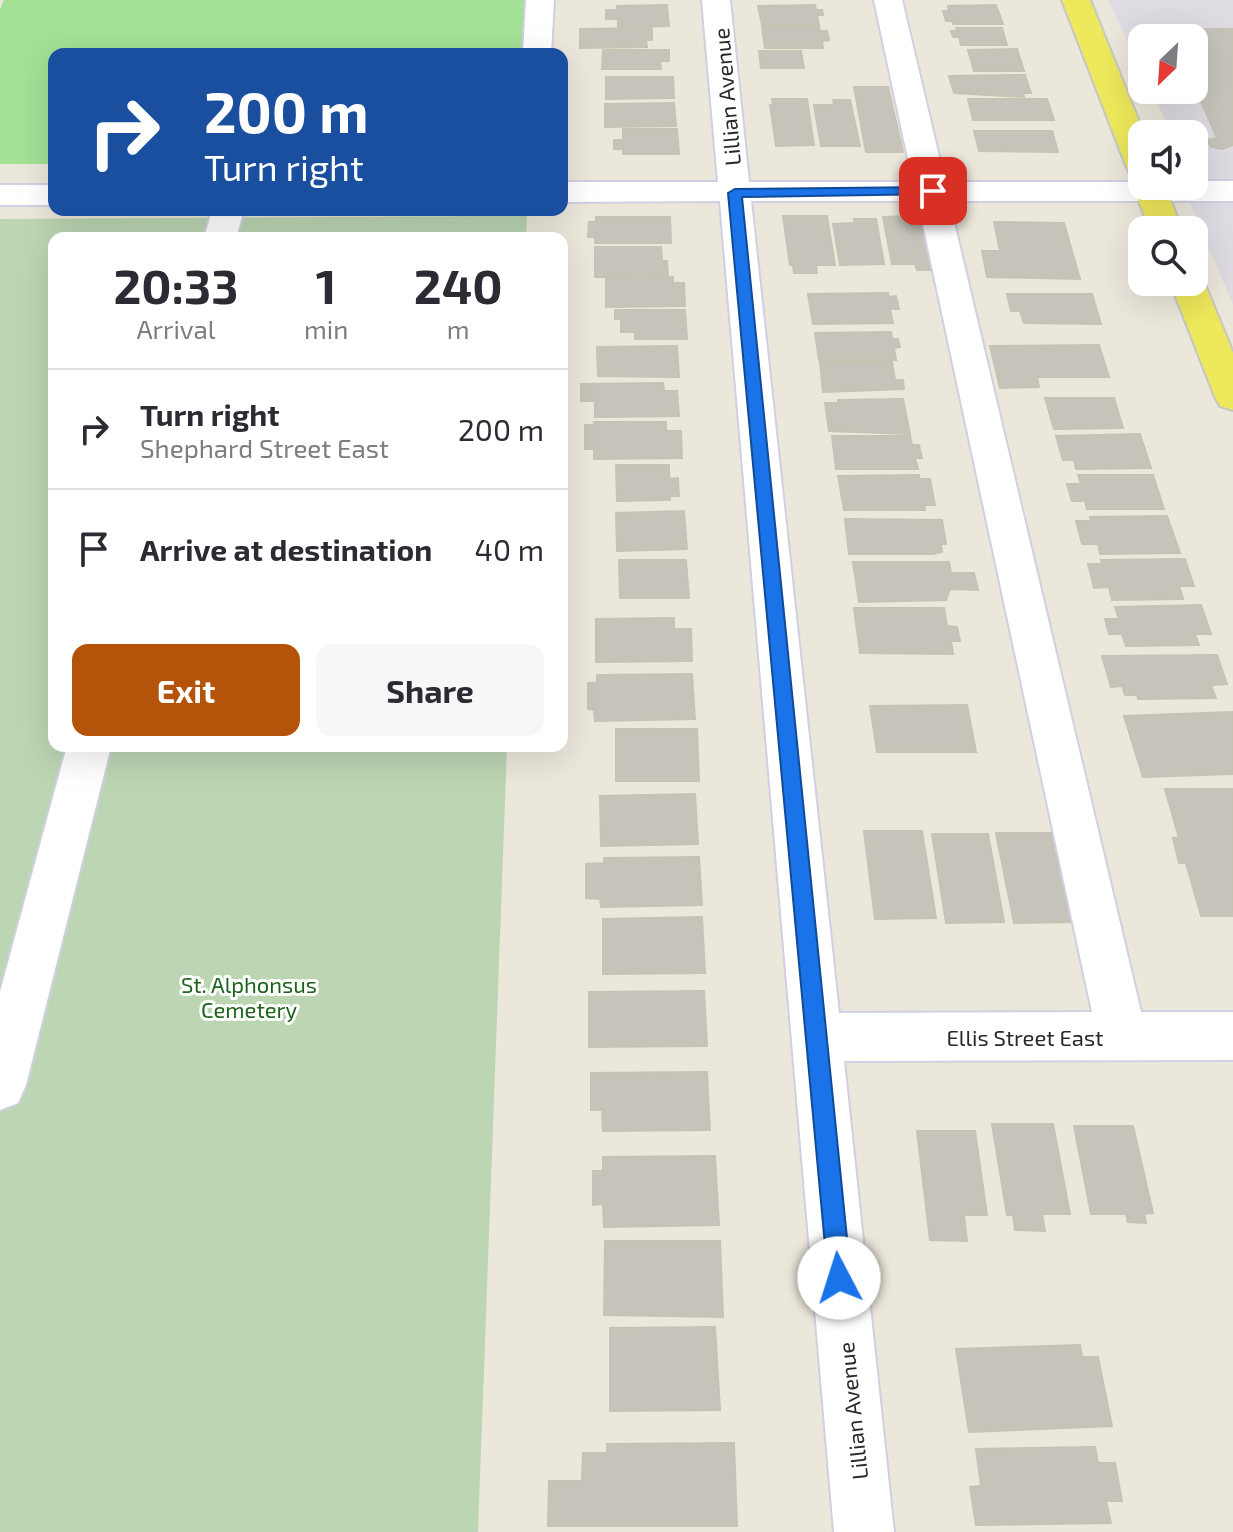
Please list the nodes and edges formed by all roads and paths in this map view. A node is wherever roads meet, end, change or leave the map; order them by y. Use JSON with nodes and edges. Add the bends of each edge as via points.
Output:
{"nodes":[{"id":1,"x":540,"y":0,"type":"edge"},
{"id":2,"x":716,"y":0,"type":"edge"},
{"id":3,"x":888,"y":0,"type":"edge"},
{"id":4,"x":1076,"y":0,"type":"edge"},
{"id":5,"x":537,"y":48,"type":"edge"},
{"id":6,"x":1128,"y":133,"type":"edge"},
{"id":7,"x":1128,"y":183,"type":"edge"},
{"id":8,"x":1208,"y":188,"type":"edge"},
{"id":9,"x":933,"y":191,"type":"junction"},
{"id":10,"x":1233,"y":191,"type":"edge"},
{"id":11,"x":568,"y":192,"type":"edge"},
{"id":12,"x":735,"y":193,"type":"junction"},
{"id":13,"x":0,"y":195,"type":"edge"},
{"id":14,"x":48,"y":195,"type":"edge"},
{"id":15,"x":1193,"y":296,"type":"edge"},
{"id":16,"x":1233,"y":397,"type":"edge"},
{"id":17,"x":87,"y":752,"type":"edge"},
{"id":18,"x":1233,"y":1036,"type":"edge"},
{"id":19,"x":816,"y":1037,"type":"junction"},
{"id":20,"x":1122,"y":1037,"type":"junction"},
{"id":21,"x":0,"y":1085,"type":"edge"},
{"id":22,"x":864,"y":1532,"type":"edge"}],
"edges":[{"from":1,"to":5,"type":"street"},
{"from":2,"to":12,"type":"street","name":"Lillian Avenue"},
{"from":3,"to":9,"type":"street"},
{"from":4,"to":6,"type":"main road"},
{"from":7,"to":9,"type":"street"},
{"from":8,"to":10,"type":"street"},
{"from":9,"to":12,"type":"street"},
{"from":9,"to":20,"type":"street"},
{"from":11,"to":12,"type":"street"},
{"from":12,"to":19,"type":"street","name":"Lillian Avenue"},
{"from":13,"to":14,"type":"street"},
{"from":15,"to":16,"type":"main road"},
{"from":17,"to":21,"type":"street"},
{"from":18,"to":20,"type":"street","name":"Ellis Street East"},
{"from":19,"to":20,"type":"street","name":"Ellis Street East"},
{"from":19,"to":22,"type":"street","name":"Lillian Avenue"}]}
